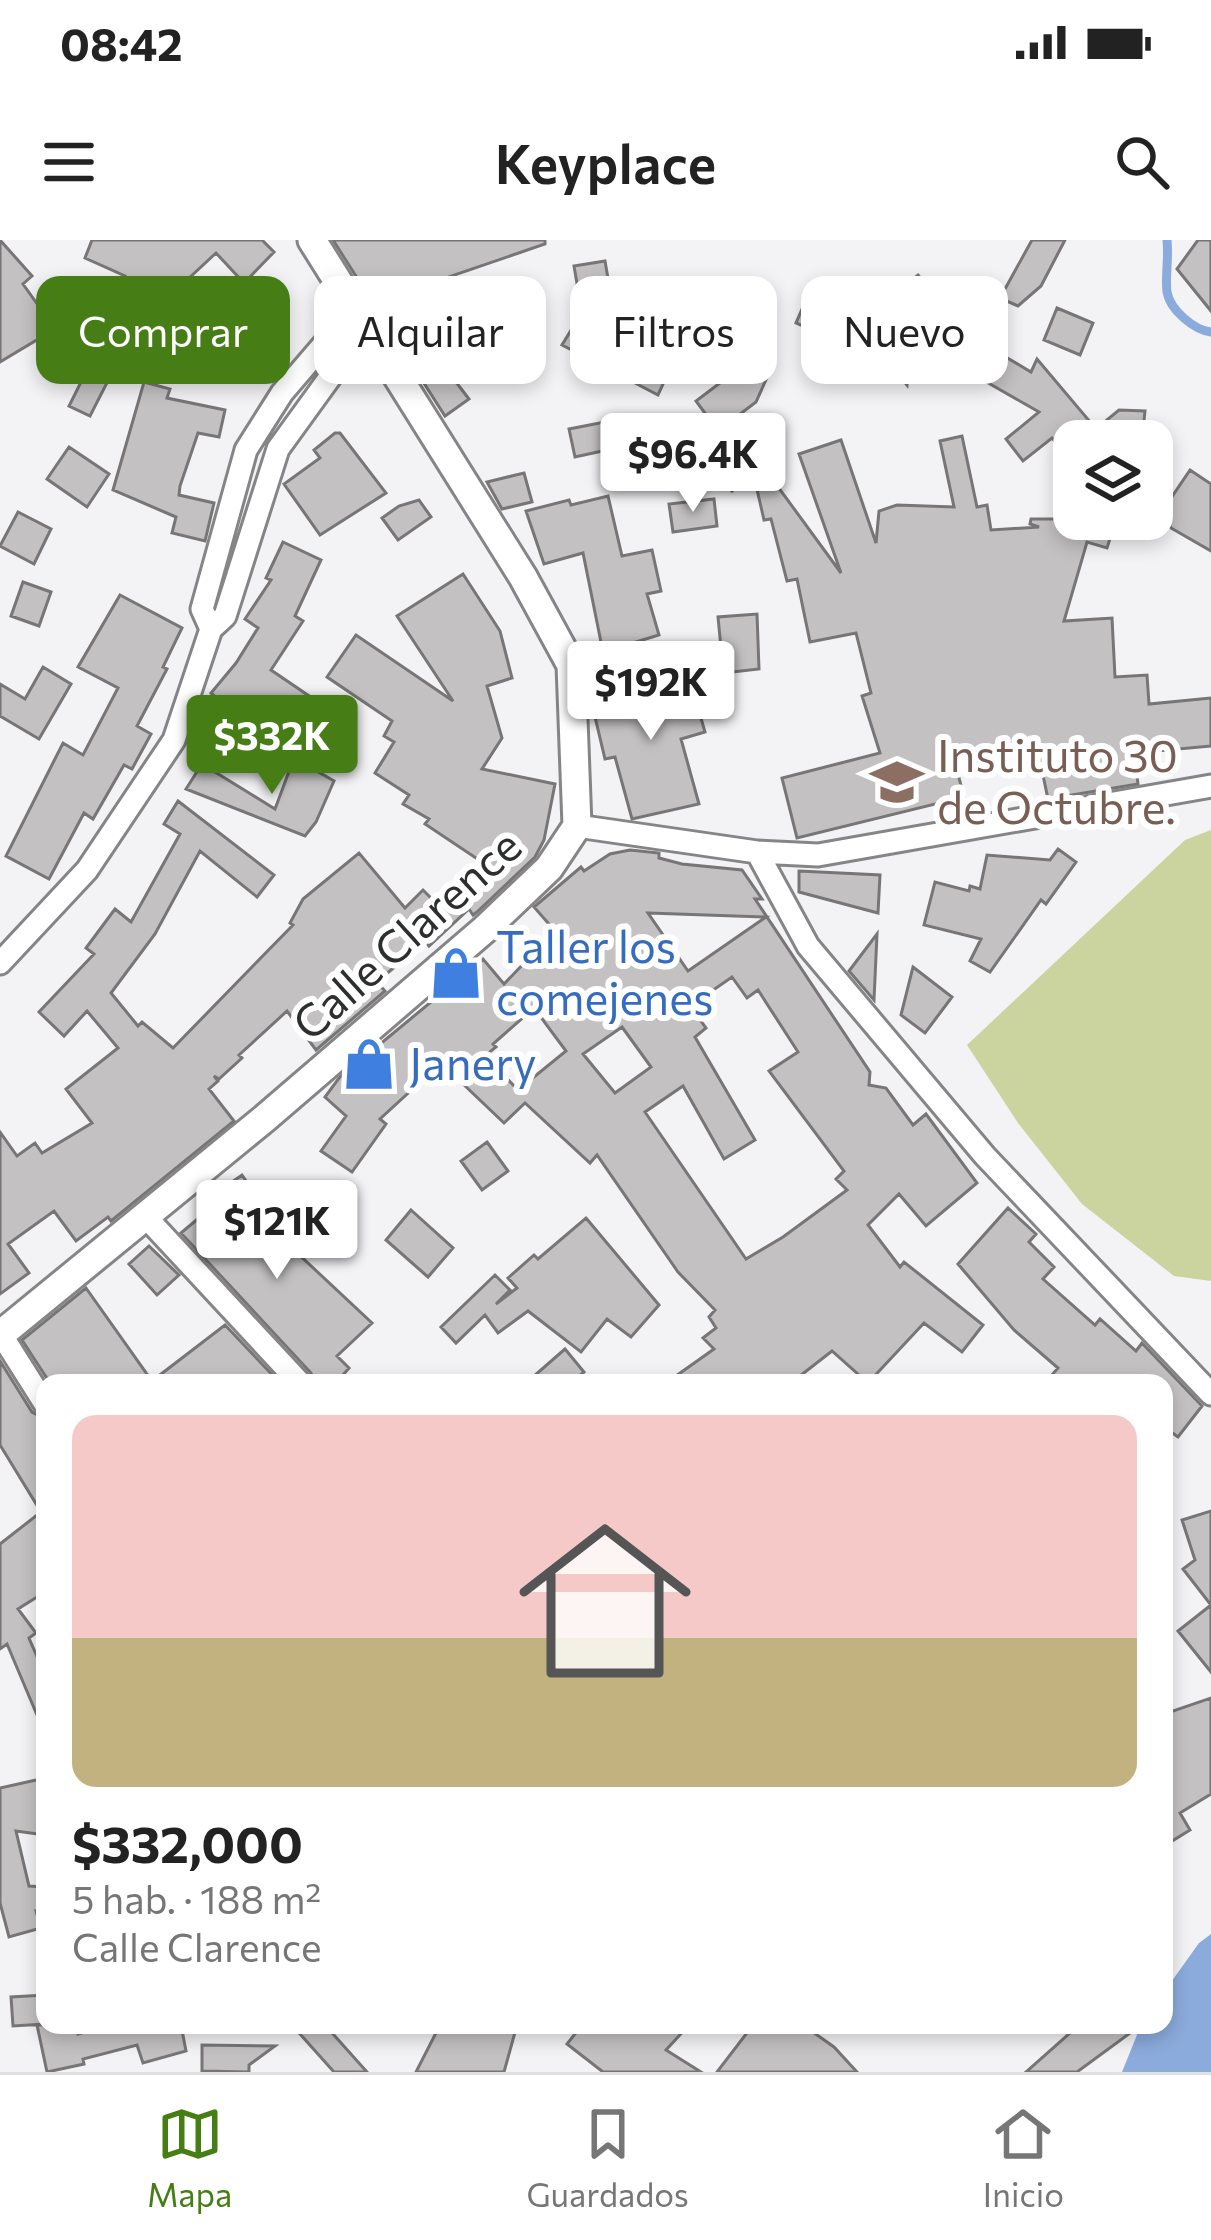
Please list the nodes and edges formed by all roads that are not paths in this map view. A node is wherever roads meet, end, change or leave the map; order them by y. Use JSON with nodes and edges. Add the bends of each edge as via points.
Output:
{"nodes":[{"id":1,"x":311,"y":240,"type":"edge"},
{"id":2,"x":334,"y":276,"type":"edge"},
{"id":3,"x":319,"y":384,"type":"edge"},
{"id":4,"x":403,"y":384,"type":"edge"},
{"id":5,"x":1211,"y":786,"type":"edge"},
{"id":6,"x":577,"y":826,"type":"junction"},
{"id":7,"x":757,"y":853,"type":"junction"},
{"id":8,"x":0,"y":963,"type":"edge"},
{"id":9,"x":144,"y":1215,"type":"junction"},
{"id":10,"x":1,"y":1335,"type":"edge"},
{"id":11,"x":292,"y":1374,"type":"edge"},
{"id":12,"x":36,"y":1390,"type":"edge"},
{"id":13,"x":1211,"y":1394,"type":"edge"}],
"edges":[{"from":1,"to":2,"type":"street","name":"Calle Clarence"},
{"from":3,"to":8,"type":"street","via":[[278,449],[225,616],[211,629],[174,740],[87,870]]},
{"from":4,"to":6,"type":"street","name":"Calle Clarence","via":[[571,665]]},
{"from":5,"to":7,"type":"street","via":[[818,855]]},
{"from":6,"to":7,"type":"street"},
{"from":6,"to":9,"type":"street","name":"Calle Clarence","via":[[549,868],[485,929]]},
{"from":7,"to":13,"type":"street","via":[[808,946],[985,1156]]},
{"from":9,"to":10,"type":"street","name":"Calle Clarence"},
{"from":9,"to":11,"type":"street"},
{"from":10,"to":12,"type":"street"}]}
